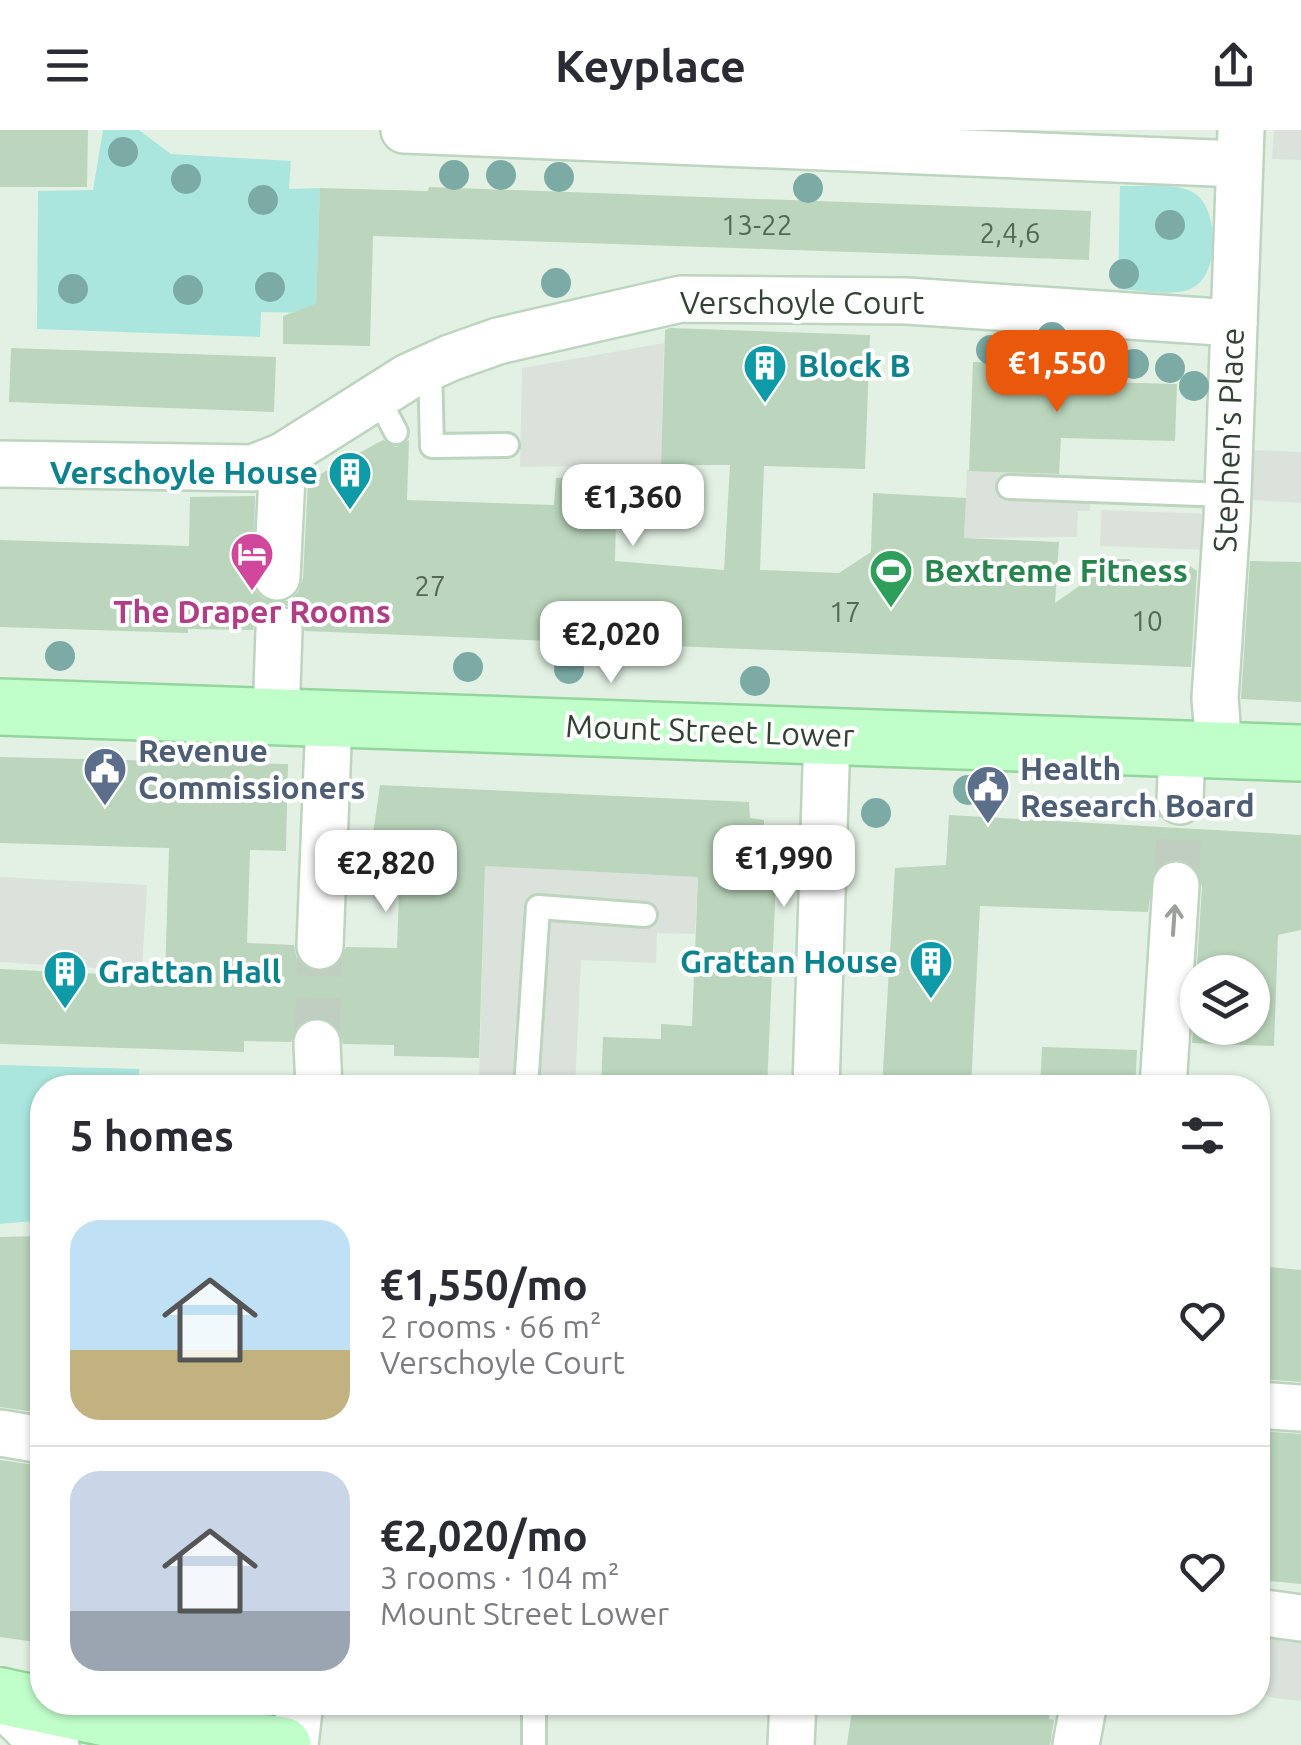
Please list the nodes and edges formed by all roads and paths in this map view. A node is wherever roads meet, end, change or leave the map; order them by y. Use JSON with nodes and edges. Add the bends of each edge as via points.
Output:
{"nodes":[{"id":1,"x":404,"y":130,"type":"edge"},
{"id":2,"x":1240,"y":147,"type":"edge"},
{"id":3,"x":1234,"y":323,"type":"junction"},
{"id":4,"x":430,"y":368,"type":"junction"},
{"id":5,"x":507,"y":445,"type":"dead end"},
{"id":6,"x":277,"y":459,"type":"junction"},
{"id":7,"x":0,"y":464,"type":"edge"},
{"id":8,"x":1009,"y":487,"type":"dead end"},
{"id":9,"x":1227,"y":495,"type":"junction"},
{"id":10,"x":277,"y":577,"type":"dead end"},
{"id":11,"x":280,"y":630,"type":"dead end"},
{"id":12,"x":0,"y":707,"type":"edge"},
{"id":13,"x":303,"y":718,"type":"junction"},
{"id":14,"x":827,"y":736,"type":"junction"},
{"id":15,"x":1301,"y":753,"type":"edge"},
{"id":16,"x":1194,"y":766,"type":"junction"},
{"id":17,"x":1176,"y":885,"type":"tunnel mouth"},
{"id":18,"x":645,"y":915,"type":"dead end"},
{"id":19,"x":320,"y":946,"type":"tunnel mouth"},
{"id":20,"x":316,"y":1043,"type":"tunnel mouth"},
{"id":21,"x":318,"y":1075,"type":"edge"},
{"id":22,"x":527,"y":1075,"type":"edge"},
{"id":23,"x":816,"y":1075,"type":"edge"},
{"id":24,"x":1164,"y":1075,"type":"edge"},
{"id":25,"x":1270,"y":1406,"type":"edge"},
{"id":26,"x":1301,"y":1408,"type":"edge"},
{"id":27,"x":0,"y":1433,"type":"edge"},
{"id":28,"x":30,"y":1438,"type":"edge"},
{"id":29,"x":1270,"y":1614,"type":"edge"},
{"id":30,"x":1301,"y":1618,"type":"edge"},
{"id":31,"x":0,"y":1696,"type":"edge"},
{"id":32,"x":30,"y":1707,"type":"edge"},
{"id":33,"x":298,"y":1715,"type":"edge"},
{"id":34,"x":534,"y":1715,"type":"edge"},
{"id":35,"x":792,"y":1715,"type":"edge"},
{"id":36,"x":1082,"y":1715,"type":"edge"},
{"id":37,"x":63,"y":1719,"type":"edge"},
{"id":38,"x":139,"y":1735,"type":"edge"},
{"id":39,"x":282,"y":1745,"type":"edge"},
{"id":40,"x":295,"y":1745,"type":"edge"},
{"id":41,"x":534,"y":1745,"type":"edge"},
{"id":42,"x":791,"y":1745,"type":"edge"},
{"id":43,"x":1076,"y":1745,"type":"edge"}],
"edges":[{"from":1,"to":2,"type":"street"},
{"from":2,"to":3,"type":"street","name":"Stephen's Place"},
{"from":3,"to":4,"type":"street","name":"Verschoyle Court","via":[[907,301],[681,299],[498,341]]},
{"from":3,"to":9,"type":"street","name":"Stephen's Place"},
{"from":4,"to":5,"type":"lane","via":[[432,446]]},
{"from":4,"to":6,"type":"street","name":"Verschoyle Court","via":[[386,414]]},
{"from":6,"to":7,"type":"street","via":[[240,468]]},
{"from":6,"to":10,"type":"street"},
{"from":8,"to":9,"type":"lane"},
{"from":9,"to":16,"type":"street","name":"Stephen's Place","via":[[1215,698]]},
{"from":11,"to":13,"type":"street"},
{"from":12,"to":13,"type":"main road","name":"Mount Street Lower"},
{"from":13,"to":14,"type":"main road","name":"Mount Street Lower"},
{"from":13,"to":19,"type":"street"},
{"from":14,"to":16,"type":"main road","name":"Mount Street Lower"},
{"from":14,"to":23,"type":"street"},
{"from":15,"to":16,"type":"main road","name":"Mount Street Lower"},
{"from":24,"to":17,"type":"street","one_way":true},
{"from":18,"to":22,"type":"lane","via":[[538,906]]},
{"from":20,"to":21,"type":"street"},
{"from":25,"to":26,"type":"street"},
{"from":27,"to":28,"type":"street"},
{"from":29,"to":30,"type":"street"},
{"from":31,"to":32,"type":"main road"},
{"from":33,"to":40,"type":"street"},
{"from":34,"to":41,"type":"lane"},
{"from":35,"to":42,"type":"street"},
{"from":36,"to":43,"type":"street"},
{"from":37,"to":38,"type":"main road"},
{"from":38,"to":39,"type":"main road"}]}
